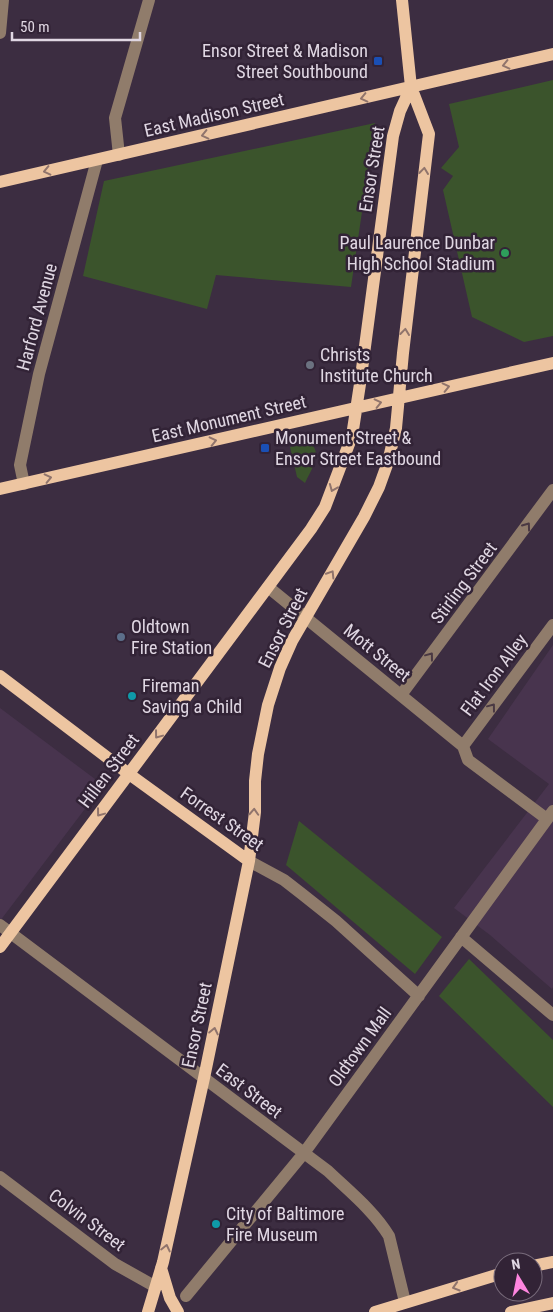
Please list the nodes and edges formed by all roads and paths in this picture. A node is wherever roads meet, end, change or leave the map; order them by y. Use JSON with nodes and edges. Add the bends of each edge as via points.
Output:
{"nodes":[{"id":1,"x":3,"y":0,"type":"edge"},
{"id":2,"x":149,"y":0,"type":"edge"},
{"id":3,"x":402,"y":0,"type":"edge"},
{"id":4,"x":0,"y":34,"type":"edge"},
{"id":5,"x":553,"y":54,"type":"edge"},
{"id":6,"x":411,"y":87,"type":"junction"},
{"id":7,"x":119,"y":154,"type":"junction"},
{"id":8,"x":97,"y":160,"type":"junction"},
{"id":9,"x":0,"y":182,"type":"edge"},
{"id":10,"x":553,"y":363,"type":"edge"},
{"id":11,"x":398,"y":398,"type":"junction"},
{"id":12,"x":357,"y":408,"type":"junction"},
{"id":13,"x":24,"y":484,"type":"junction"},
{"id":14,"x":0,"y":489,"type":"edge"},
{"id":15,"x":553,"y":490,"type":"edge"},
{"id":16,"x":268,"y":587,"type":"junction"},
{"id":17,"x":305,"y":616,"type":"junction"},
{"id":18,"x":553,"y":626,"type":"edge"},
{"id":19,"x":0,"y":676,"type":"edge"},
{"id":20,"x":401,"y":695,"type":"junction"},
{"id":21,"x":463,"y":746,"type":"junction"},
{"id":22,"x":129,"y":774,"type":"junction"},
{"id":23,"x":550,"y":815,"type":"edge"},
{"id":24,"x":249,"y":861,"type":"junction"},
{"id":25,"x":0,"y":925,"type":"edge"},
{"id":26,"x":11,"y":933,"type":"junction"},
{"id":27,"x":461,"y":937,"type":"junction"},
{"id":28,"x":0,"y":947,"type":"edge"},
{"id":29,"x":419,"y":996,"type":"junction"},
{"id":30,"x":553,"y":1015,"type":"edge"},
{"id":31,"x":204,"y":1078,"type":"junction"},
{"id":32,"x":304,"y":1153,"type":"junction"},
{"id":33,"x":0,"y":1177,"type":"edge"},
{"id":34,"x":161,"y":1268,"type":"junction"},
{"id":35,"x":493,"y":1276,"type":"edge"},
{"id":36,"x":156,"y":1287,"type":"junction"},
{"id":37,"x":186,"y":1296,"type":"dead end"},
{"id":38,"x":405,"y":1302,"type":"junction"},
{"id":39,"x":553,"y":1303,"type":"edge"},
{"id":40,"x":148,"y":1312,"type":"edge"},
{"id":41,"x":178,"y":1312,"type":"edge"},
{"id":42,"x":375,"y":1312,"type":"edge"},
{"id":43,"x":511,"y":1312,"type":"edge"}],
"edges":[{"from":1,"to":4,"type":"street"},
{"from":2,"to":7,"type":"street","via":[[115,118]]},
{"from":3,"to":6,"type":"main road","name":"Ensor Street"},
{"from":5,"to":6,"type":"main road","name":"East Madison Street","one_way":true},
{"from":6,"to":7,"type":"main road","name":"East Madison Street","one_way":true},
{"from":11,"to":6,"type":"main road","name":"Ensor Street","one_way":true,"via":[[428,134]]},
{"from":6,"to":12,"type":"main road","name":"Ensor Street","via":[[393,136]]},
{"from":7,"to":8,"type":"main road","name":"East Madison Street"},
{"from":8,"to":9,"type":"main road","name":"East Madison Street","one_way":true},
{"from":8,"to":13,"type":"street","name":"Harford Avenue","via":[[39,374],[20,465]]},
{"from":11,"to":10,"type":"main road","name":"East Monument Street","one_way":true},
{"from":12,"to":11,"type":"main road","name":"East Monument Street","one_way":true},
{"from":17,"to":11,"type":"main road","name":"Ensor Street","one_way":true,"via":[[379,487],[396,428]]},
{"from":13,"to":12,"type":"main road","name":"East Monument Street","one_way":true},
{"from":12,"to":16,"type":"main road","name":"Hillen Street","one_way":true,"via":[[350,443],[325,508]]},
{"from":13,"to":14,"type":"main road","name":"East Monument Street"},
{"from":20,"to":15,"type":"street","name":"Stirling Street","one_way":true},
{"from":16,"to":17,"type":"street","name":"Mott Street"},
{"from":16,"to":22,"type":"main road","name":"Hillen Street","one_way":true},
{"from":17,"to":20,"type":"street","name":"Mott Street"},
{"from":24,"to":17,"type":"main road","name":"Ensor Street","one_way":true,"via":[[263,726],[280,668]]},
{"from":21,"to":18,"type":"street","name":"Flat Iron Alley","one_way":true},
{"from":19,"to":22,"type":"main road","name":"Forrest Street"},
{"from":20,"to":21,"type":"street","name":"Mott Street"},
{"from":21,"to":23,"type":"street","name":"Mott Street","via":[[468,760]]},
{"from":22,"to":24,"type":"main road","name":"Forrest Street"},
{"from":22,"to":26,"type":"main road","name":"Hillen Street","one_way":true},
{"from":23,"to":27,"type":"street","name":"Oldtown Mall"},
{"from":24,"to":29,"type":"street","name":"Forrest Street","via":[[284,880],[336,921]]},
{"from":31,"to":24,"type":"main road","name":"Ensor Street","one_way":true},
{"from":25,"to":26,"type":"street","name":"East Street"},
{"from":26,"to":28,"type":"main road","name":"Hillen Street"},
{"from":26,"to":31,"type":"street","name":"East Street"},
{"from":27,"to":29,"type":"street","name":"Oldtown Mall"},
{"from":27,"to":30,"type":"street"},
{"from":29,"to":32,"type":"street","name":"Oldtown Mall"},
{"from":31,"to":32,"type":"street","name":"East Street"},
{"from":34,"to":31,"type":"main road","name":"Ensor Street","one_way":true},
{"from":32,"to":37,"type":"street","name":"Oldtown Mall"},
{"from":32,"to":38,"type":"street","name":"East Street","via":[[373,1214],[383,1227],[389,1236]]},
{"from":33,"to":36,"type":"street","name":"Colvin Street","via":[[116,1264]]},
{"from":34,"to":36,"type":"main road","name":"Ensor Street"},
{"from":34,"to":41,"type":"main road"},
{"from":35,"to":38,"type":"main road","one_way":true},
{"from":36,"to":40,"type":"main road","name":"Ensor Street"},
{"from":38,"to":42,"type":"main road"},
{"from":39,"to":43,"type":"main road"}]}
